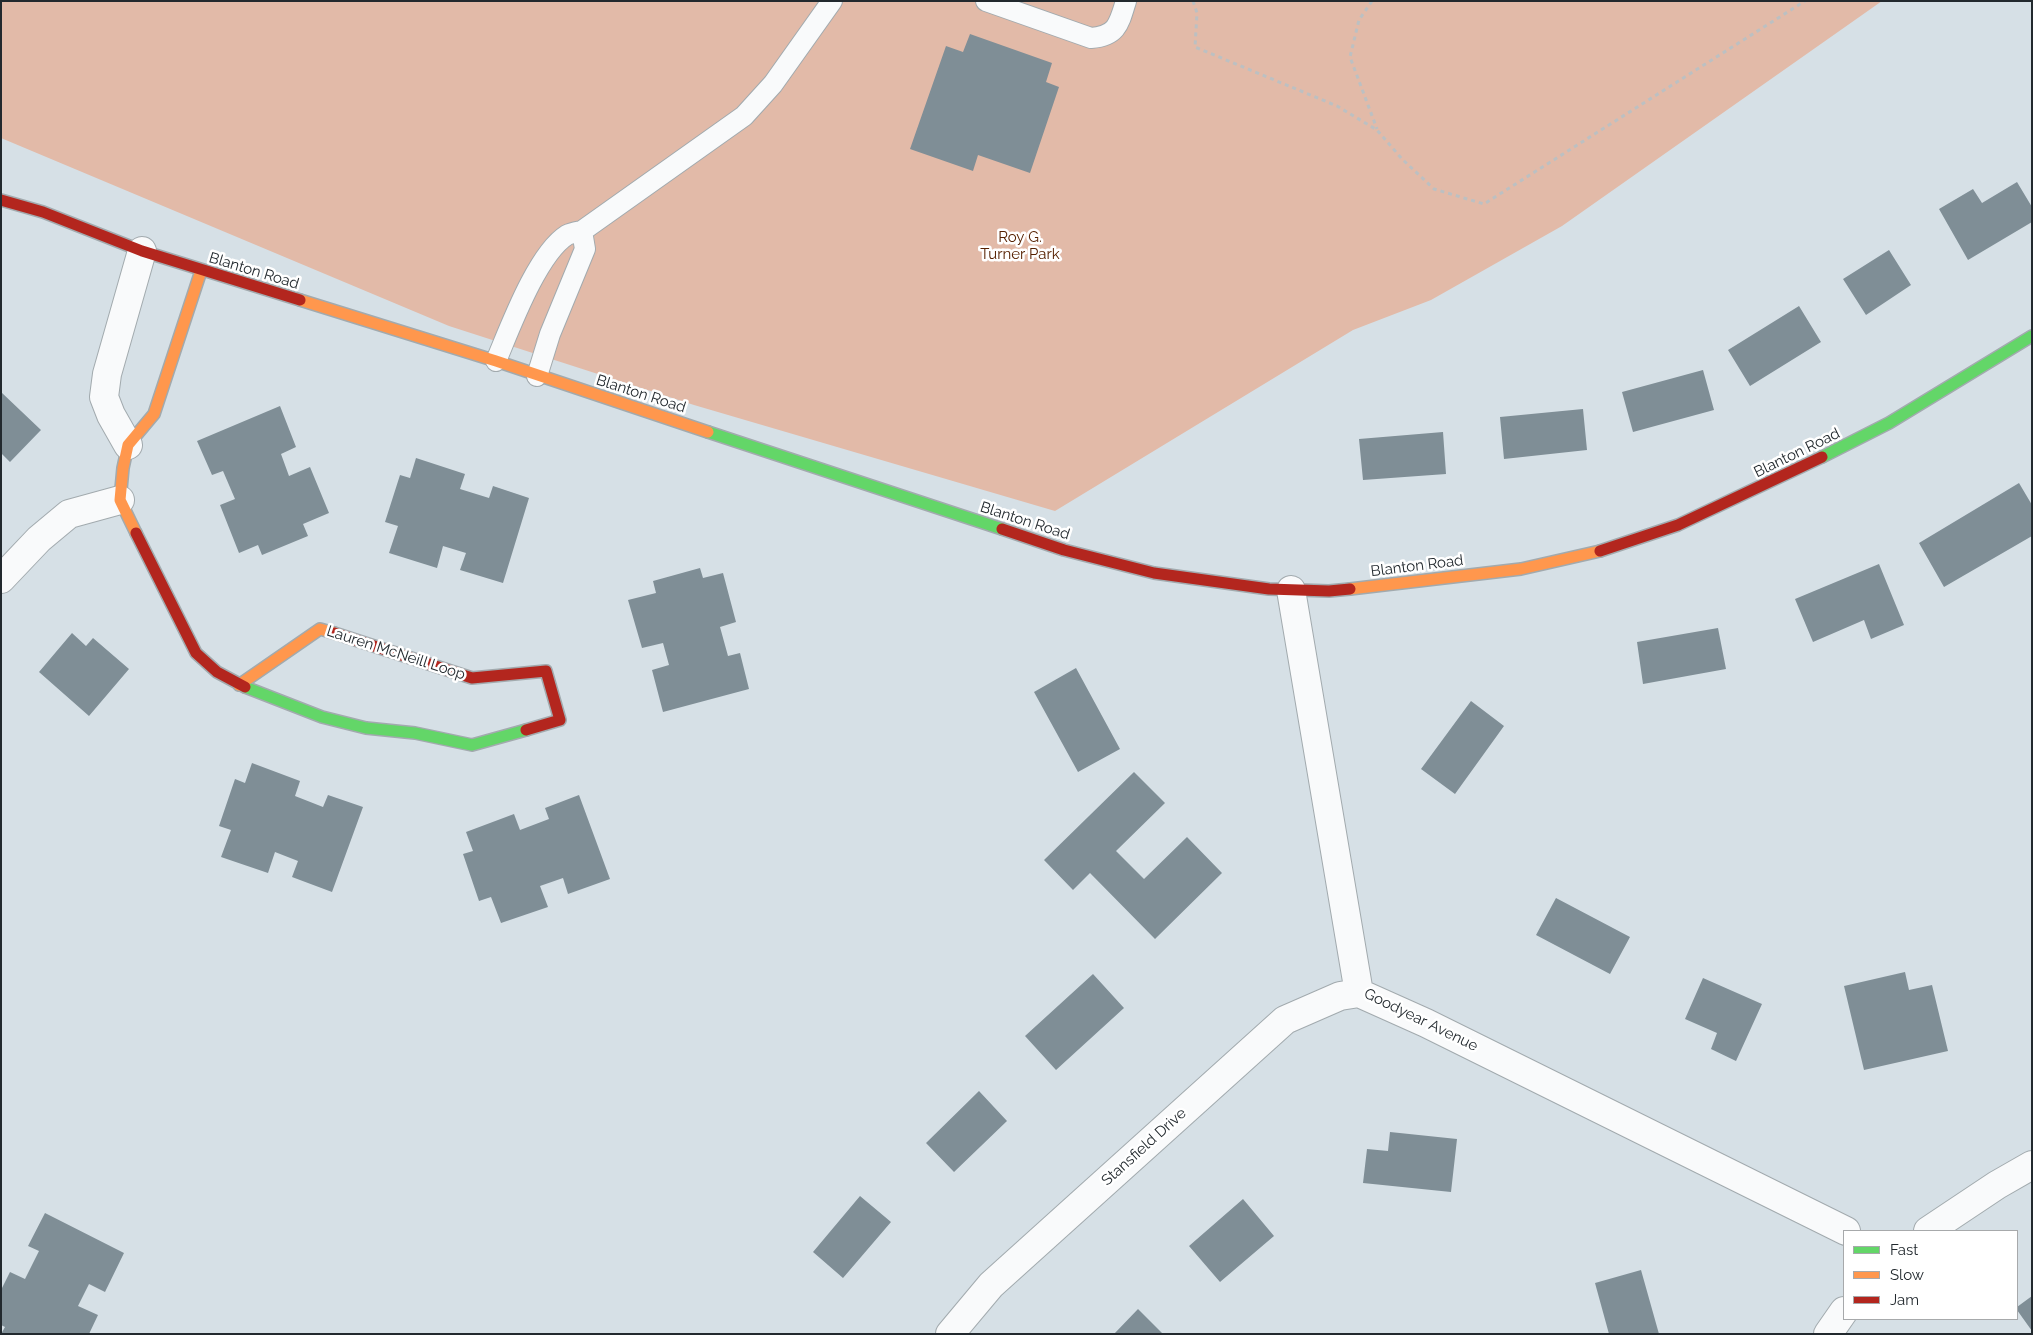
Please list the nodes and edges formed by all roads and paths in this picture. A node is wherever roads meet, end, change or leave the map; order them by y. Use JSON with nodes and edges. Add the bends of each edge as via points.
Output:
{"nodes":[{"id":1,"x":832,"y":1,"type":"edge"},
{"id":2,"x":986,"y":1,"type":"edge"},
{"id":3,"x":1126,"y":1,"type":"edge"},
{"id":4,"x":1193,"y":1,"type":"edge"},
{"id":5,"x":1372,"y":1,"type":"edge"},
{"id":6,"x":1805,"y":1,"type":"edge"},
{"id":7,"x":1377,"y":130,"type":"junction"},
{"id":8,"x":1,"y":200,"type":"edge"},
{"id":9,"x":582,"y":231,"type":"junction"},
{"id":10,"x":142,"y":252,"type":"junction"},
{"id":11,"x":201,"y":271,"type":"junction"},
{"id":12,"x":2032,"y":336,"type":"edge"},
{"id":13,"x":496,"y":361,"type":"junction"},
{"id":14,"x":537,"y":376,"type":"junction"},
{"id":15,"x":128,"y":445,"type":"junction"},
{"id":16,"x":120,"y":500,"type":"junction"},
{"id":17,"x":1,"y":580,"type":"edge"},
{"id":18,"x":1292,"y":590,"type":"junction"},
{"id":19,"x":240,"y":685,"type":"junction"},
{"id":20,"x":1359,"y":992,"type":"junction"},
{"id":21,"x":2032,"y":1165,"type":"edge"},
{"id":22,"x":1844,"y":1230,"type":"edge"},
{"id":23,"x":1930,"y":1230,"type":"edge"},
{"id":24,"x":1843,"y":1312,"type":"edge"},
{"id":25,"x":950,"y":1334,"type":"edge"},
{"id":26,"x":1828,"y":1334,"type":"edge"}],
"edges":[{"from":1,"to":9,"type":"lane","via":[[773,84],[744,116]]},
{"from":2,"to":3,"type":"lane","via":[[1091,38],[1105,37],[1114,30]]},
{"from":4,"to":7,"type":"path","via":[[1197,12],[1195,47],[1337,106]]},
{"from":5,"to":7,"type":"path","via":[[1359,20],[1350,56]]},
{"from":6,"to":7,"type":"path","via":[[1484,204],[1434,189],[1402,160]]},
{"from":8,"to":10,"type":"street","name":"Blanton Road","via":[[42,212]]},
{"from":9,"to":13,"type":"lane","via":[[569,234],[550,253],[527,290]]},
{"from":9,"to":14,"type":"lane","via":[[585,249],[550,334]]},
{"from":10,"to":11,"type":"street","name":"Blanton Road"},
{"from":10,"to":15,"type":"street","via":[[110,364],[104,397]]},
{"from":11,"to":13,"type":"street","name":"Blanton Road"},
{"from":11,"to":15,"type":"street","via":[[154,414]]},
{"from":12,"to":18,"type":"street","name":"Blanton Road","via":[[1889,423],[1678,525],[1590,554],[1521,569],[1330,591]]},
{"from":13,"to":14,"type":"street","name":"Blanton Road"},
{"from":14,"to":18,"type":"street","name":"Blanton Road","via":[[1064,550],[1154,573]]},
{"from":15,"to":16,"type":"street"},
{"from":16,"to":17,"type":"street","via":[[69,514],[39,539]]},
{"from":16,"to":19,"type":"street","name":"Lauren McNeill Loop","via":[[196,653],[217,672]]},
{"from":18,"to":20,"type":"street","name":"Goodyear Avenue"},
{"from":19,"to":19,"type":"street","name":"Lauren McNeill Loop","via":[[322,717],[366,728],[415,733],[472,745],[560,720],[546,671],[472,678],[320,629]]},
{"from":20,"to":22,"type":"street","name":"Goodyear Avenue"},
{"from":20,"to":25,"type":"street","name":"Stansfield Drive","via":[[1340,996],[1285,1020],[991,1285]]},
{"from":21,"to":23,"type":"street"},
{"from":24,"to":26,"type":"street"}]}
